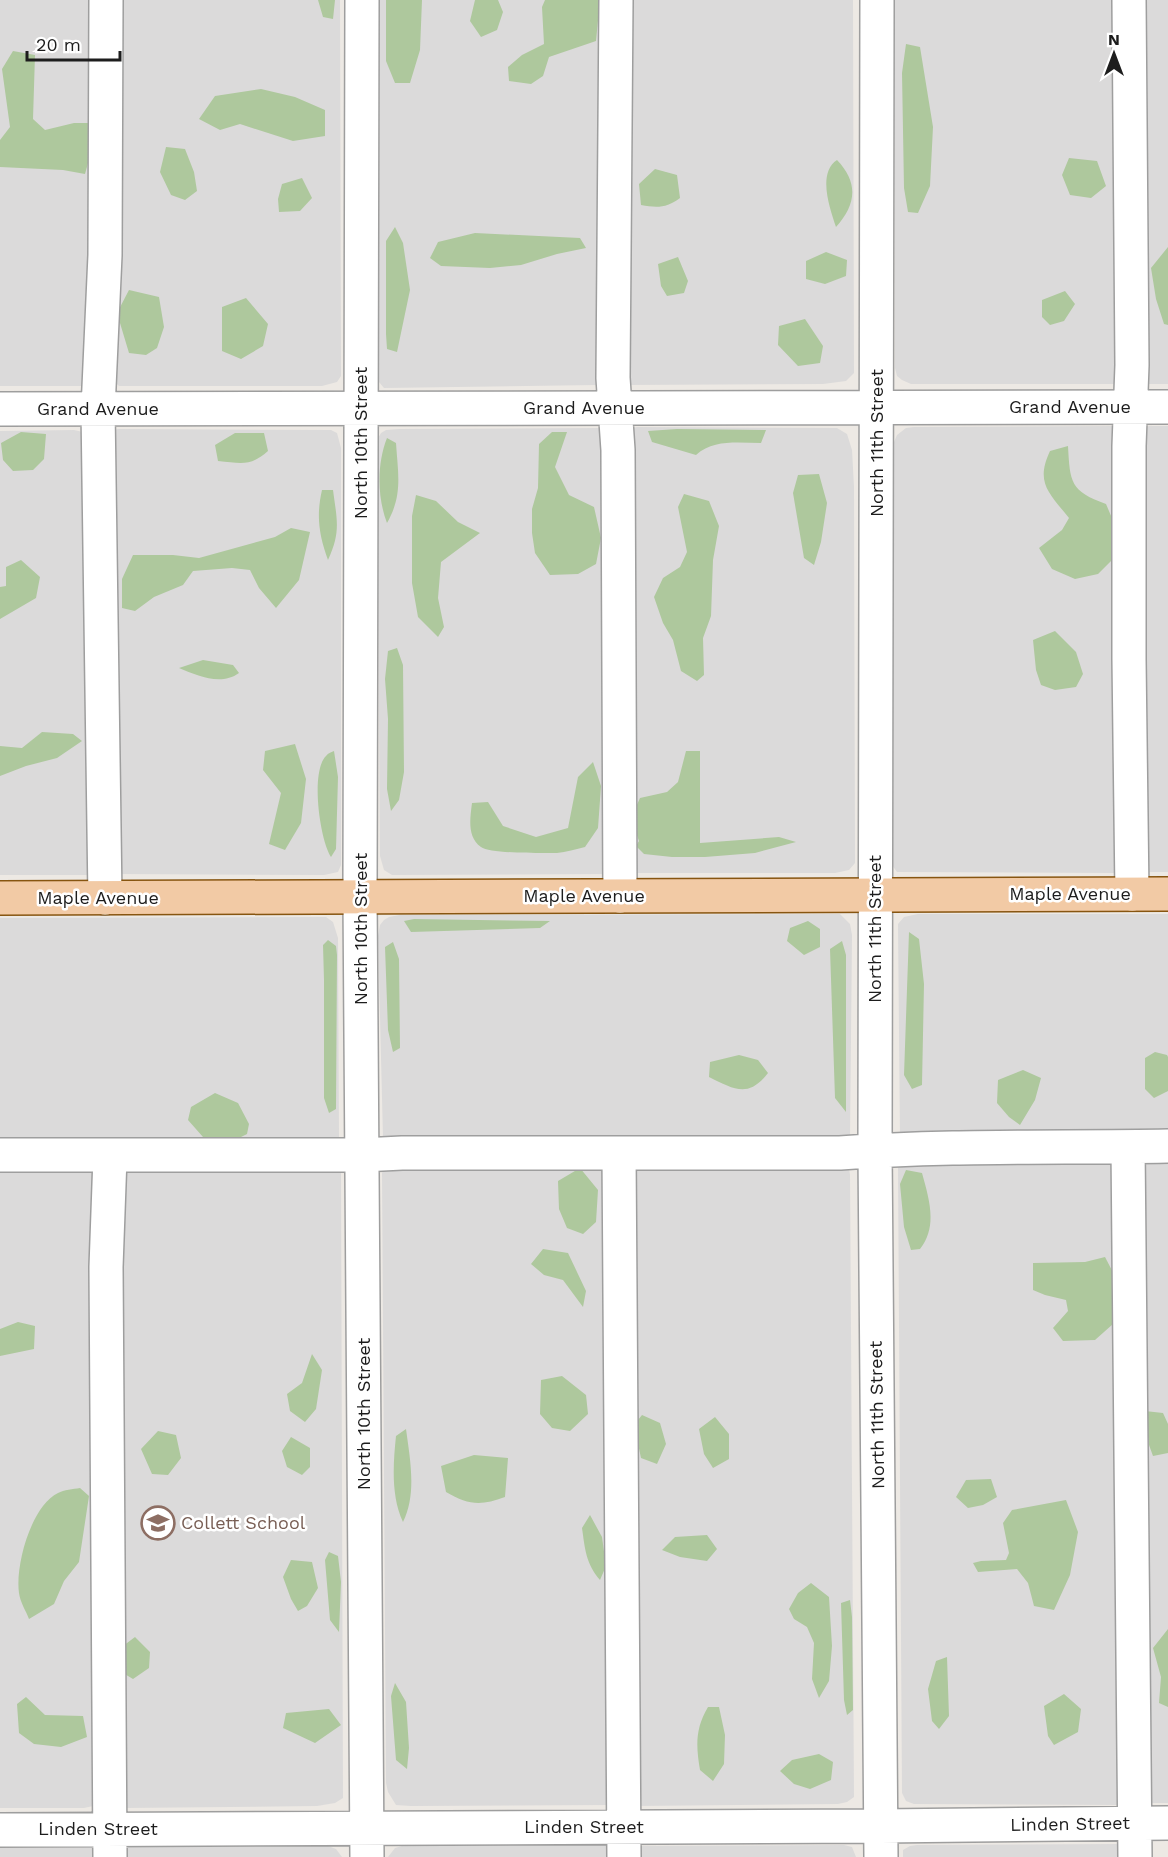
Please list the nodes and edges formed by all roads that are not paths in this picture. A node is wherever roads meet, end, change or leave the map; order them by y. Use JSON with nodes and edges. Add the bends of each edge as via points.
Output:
{"nodes":[{"id":1,"x":106,"y":0,"type":"edge"},
{"id":2,"x":362,"y":0,"type":"edge"},
{"id":3,"x":616,"y":0,"type":"edge"},
{"id":4,"x":877,"y":0,"type":"edge"},
{"id":5,"x":1129,"y":0,"type":"edge"},
{"id":6,"x":877,"y":407,"type":"junction"},
{"id":7,"x":1130,"y":407,"type":"junction"},
{"id":8,"x":1168,"y":407,"type":"edge"},
{"id":9,"x":361,"y":408,"type":"junction"},
{"id":10,"x":615,"y":408,"type":"junction"},
{"id":11,"x":0,"y":409,"type":"edge"},
{"id":12,"x":98,"y":409,"type":"junction"},
{"id":13,"x":1132,"y":894,"type":"junction"},
{"id":14,"x":1168,"y":894,"type":"edge"},
{"id":15,"x":875,"y":895,"type":"junction"},
{"id":16,"x":620,"y":896,"type":"junction"},
{"id":17,"x":360,"y":897,"type":"junction"},
{"id":18,"x":0,"y":898,"type":"edge"},
{"id":19,"x":105,"y":898,"type":"junction"},
{"id":20,"x":1168,"y":1146,"type":"edge"},
{"id":21,"x":1128,"y":1147,"type":"junction"},
{"id":22,"x":875,"y":1151,"type":"junction"},
{"id":23,"x":619,"y":1154,"type":"junction"},
{"id":24,"x":0,"y":1155,"type":"edge"},
{"id":25,"x":362,"y":1155,"type":"junction"},
{"id":26,"x":110,"y":1156,"type":"junction"},
{"id":27,"x":1135,"y":1823,"type":"junction"},
{"id":28,"x":1168,"y":1823,"type":"edge"},
{"id":29,"x":0,"y":1830,"type":"edge"},
{"id":30,"x":624,"y":1842,"type":"edge"},
{"id":31,"x":881,"y":1842,"type":"edge"},
{"id":32,"x":110,"y":1843,"type":"edge"},
{"id":33,"x":367,"y":1843,"type":"edge"},
{"id":34,"x":1135,"y":1857,"type":"edge"}],
"edges":[{"from":1,"to":12,"type":"street","via":[[105,255]]},
{"from":2,"to":9,"type":"street","name":"North 10th Street"},
{"from":3,"to":10,"type":"street"},
{"from":4,"to":6,"type":"street","name":"North 11th Street"},
{"from":5,"to":7,"type":"street"},
{"from":6,"to":7,"type":"street","name":"Grand Avenue"},
{"from":6,"to":10,"type":"street","name":"Grand Avenue"},
{"from":6,"to":15,"type":"street","name":"North 11th Street"},
{"from":7,"to":8,"type":"street","name":"Grand Avenue"},
{"from":7,"to":13,"type":"street"},
{"from":9,"to":10,"type":"street","name":"Grand Avenue"},
{"from":9,"to":12,"type":"street","name":"Grand Avenue"},
{"from":9,"to":17,"type":"street","name":"North 10th Street"},
{"from":10,"to":16,"type":"street"},
{"from":11,"to":12,"type":"street","name":"Grand Avenue"},
{"from":12,"to":19,"type":"street"},
{"from":13,"to":14,"type":"main road","name":"Maple Avenue"},
{"from":13,"to":15,"type":"main road","name":"Maple Avenue"},
{"from":15,"to":16,"type":"main road","name":"Maple Avenue"},
{"from":15,"to":22,"type":"street","name":"North 11th Street"},
{"from":16,"to":17,"type":"main road","name":"Maple Avenue"},
{"from":17,"to":19,"type":"main road","name":"Maple Avenue"},
{"from":17,"to":25,"type":"street","name":"North 10th Street"},
{"from":18,"to":19,"type":"main road","name":"Maple Avenue"},
{"from":20,"to":21,"type":"street"},
{"from":21,"to":22,"type":"street"},
{"from":21,"to":27,"type":"street"},
{"from":22,"to":23,"type":"street"},
{"from":22,"to":31,"type":"street","name":"North 11th Street"},
{"from":23,"to":25,"type":"street"},
{"from":23,"to":30,"type":"street"},
{"from":24,"to":26,"type":"street"},
{"from":25,"to":26,"type":"street"},
{"from":25,"to":33,"type":"street","name":"North 10th Street"},
{"from":26,"to":32,"type":"street","via":[[106,1267]]},
{"from":27,"to":28,"type":"street","name":"Linden Street"},
{"from":27,"to":31,"type":"street","name":"Linden Street"},
{"from":27,"to":34,"type":"street"},
{"from":29,"to":32,"type":"street","name":"Linden Street"},
{"from":30,"to":31,"type":"street","name":"Linden Street"},
{"from":30,"to":33,"type":"street","name":"Linden Street"},
{"from":32,"to":33,"type":"street","name":"Linden Street"}]}
